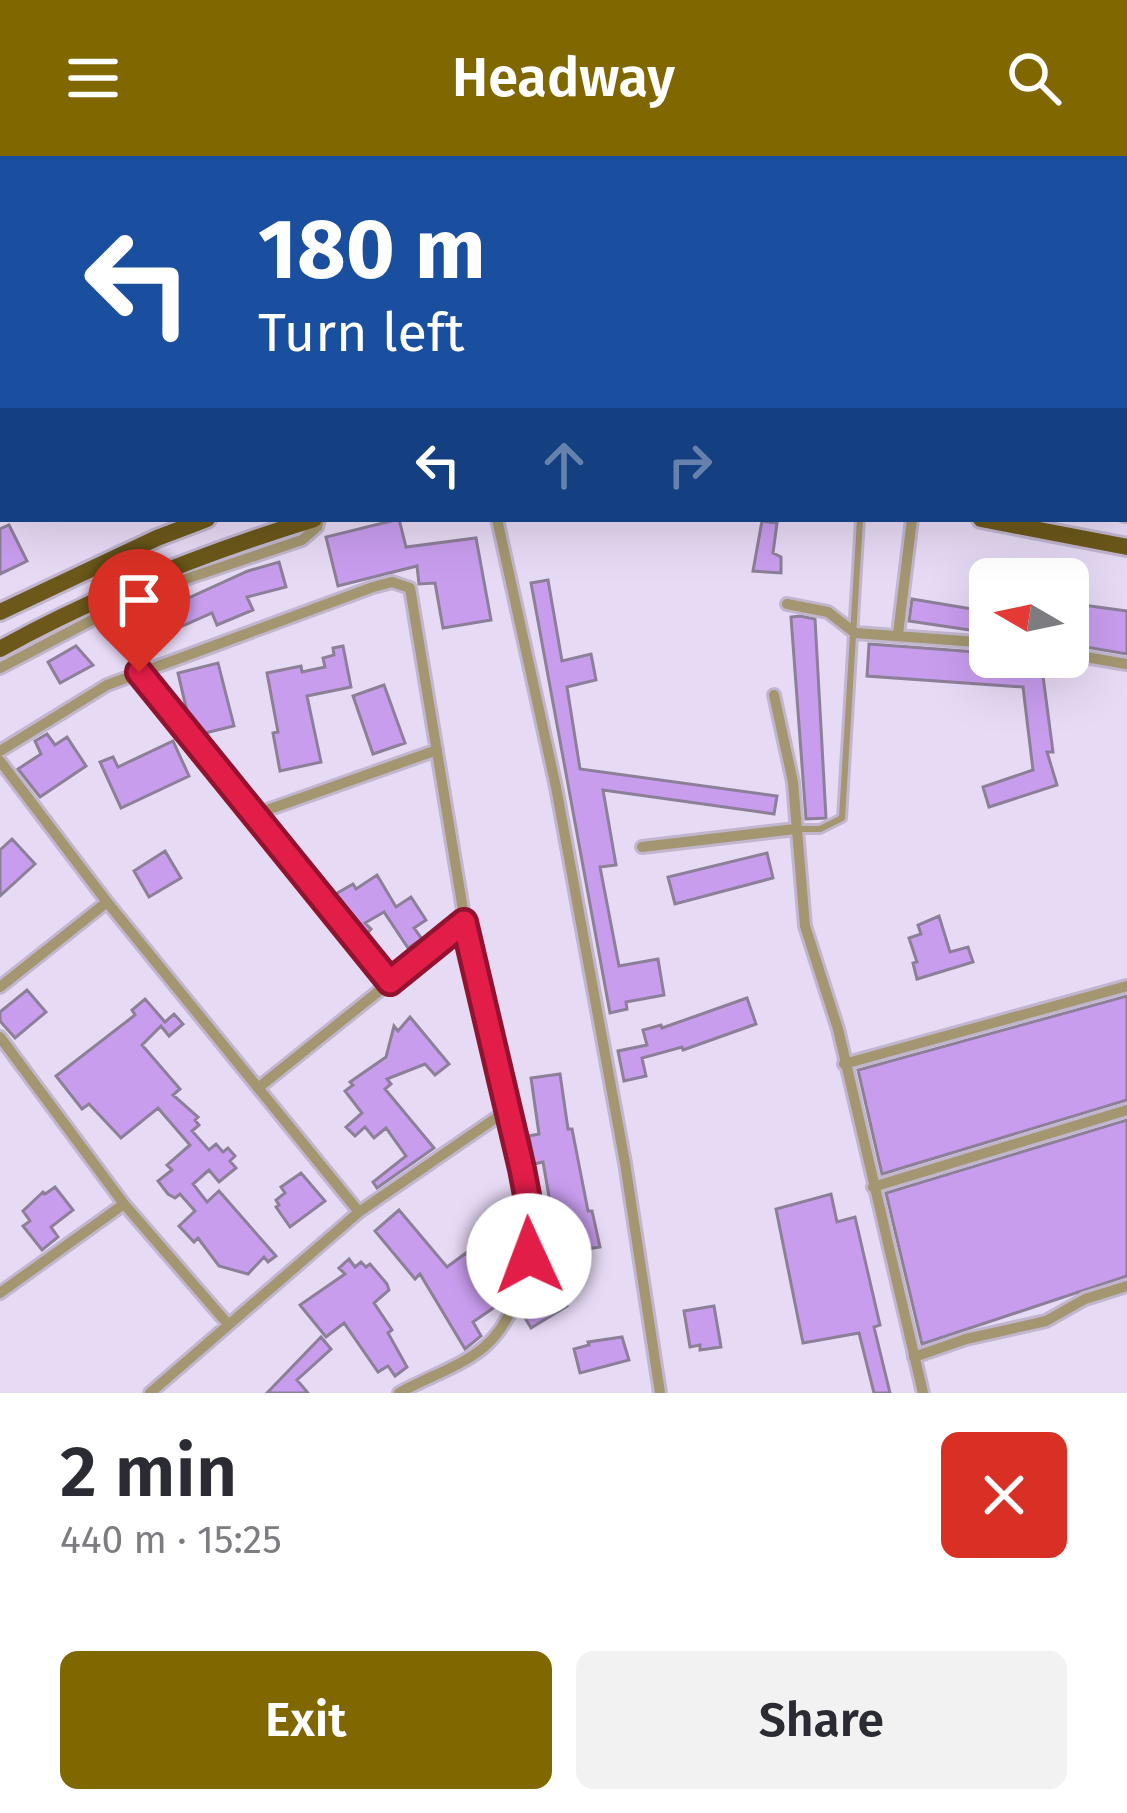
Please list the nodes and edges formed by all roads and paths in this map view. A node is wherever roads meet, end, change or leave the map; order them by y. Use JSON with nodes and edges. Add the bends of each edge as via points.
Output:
{"nodes":[{"id":1,"x":199,"y":522,"type":"edge"},
{"id":2,"x":307,"y":522,"type":"edge"},
{"id":3,"x":315,"y":522,"type":"edge"},
{"id":4,"x":498,"y":522,"type":"edge"},
{"id":5,"x":860,"y":522,"type":"edge"},
{"id":6,"x":912,"y":522,"type":"edge"},
{"id":7,"x":996,"y":522,"type":"edge"},
{"id":8,"x":1127,"y":548,"type":"edge"},
{"id":9,"x":787,"y":604,"type":"dead end"},
{"id":10,"x":0,"y":612,"type":"edge"},
{"id":11,"x":855,"y":633,"type":"junction"},
{"id":12,"x":898,"y":634,"type":"junction"},
{"id":13,"x":969,"y":641,"type":"edge"},
{"id":14,"x":0,"y":649,"type":"edge"},
{"id":15,"x":1089,"y":658,"type":"edge"},
{"id":16,"x":1127,"y":664,"type":"edge"},
{"id":17,"x":0,"y":668,"type":"edge"},
{"id":18,"x":139,"y":672,"type":"junction"},
{"id":19,"x":774,"y":695,"type":"dead end"},
{"id":20,"x":437,"y":750,"type":"junction"},
{"id":21,"x":0,"y":751,"type":"edge"},
{"id":22,"x":0,"y":761,"type":"edge"},
{"id":23,"x":253,"y":815,"type":"junction"},
{"id":24,"x":795,"y":829,"type":"junction"},
{"id":25,"x":642,"y":848,"type":"dead end"},
{"id":26,"x":107,"y":902,"type":"junction"},
{"id":27,"x":464,"y":922,"type":"junction"},
{"id":28,"x":390,"y":982,"type":"junction"},
{"id":29,"x":1127,"y":986,"type":"edge"},
{"id":30,"x":0,"y":987,"type":"edge"},
{"id":31,"x":0,"y":1037,"type":"edge"},
{"id":32,"x":844,"y":1064,"type":"junction"},
{"id":33,"x":258,"y":1088,"type":"junction"},
{"id":34,"x":1127,"y":1110,"type":"edge"},
{"id":35,"x":506,"y":1111,"type":"junction"},
{"id":36,"x":873,"y":1186,"type":"junction"},
{"id":37,"x":124,"y":1204,"type":"junction"},
{"id":38,"x":359,"y":1212,"type":"junction"},
{"id":39,"x":1127,"y":1286,"type":"edge"},
{"id":40,"x":0,"y":1293,"type":"edge"},
{"id":41,"x":227,"y":1323,"type":"junction"},
{"id":42,"x":914,"y":1357,"type":"junction"},
{"id":43,"x":150,"y":1393,"type":"edge"},
{"id":44,"x":399,"y":1393,"type":"edge"},
{"id":45,"x":660,"y":1393,"type":"edge"},
{"id":46,"x":922,"y":1393,"type":"edge"}],
"edges":[{"from":1,"to":10,"type":"main road"},
{"from":2,"to":14,"type":"main road","via":[[152,574]]},
{"from":3,"to":17,"type":"street","via":[[302,540],[144,593]]},
{"from":4,"to":45,"type":"street","via":[[626,1162]]},
{"from":5,"to":11,"type":"lane"},
{"from":6,"to":12,"type":"street"},
{"from":7,"to":8,"type":"main road"},
{"from":9,"to":11,"type":"street","via":[[828,612]]},
{"from":11,"to":12,"type":"street"},
{"from":11,"to":24,"type":"lane","via":[[842,818]]},
{"from":12,"to":13,"type":"street"},
{"from":15,"to":16,"type":"street"},
{"from":18,"to":20,"type":"street","via":[[403,583],[414,602]]},
{"from":18,"to":21,"type":"street"},
{"from":18,"to":23,"type":"street"},
{"from":19,"to":24,"type":"street"},
{"from":20,"to":23,"type":"street"},
{"from":20,"to":27,"type":"street"},
{"from":22,"to":26,"type":"street"},
{"from":23,"to":28,"type":"street"},
{"from":24,"to":25,"type":"street"},
{"from":24,"to":32,"type":"street","via":[[805,926]]},
{"from":26,"to":30,"type":"street"},
{"from":26,"to":33,"type":"street"},
{"from":27,"to":28,"type":"street"},
{"from":27,"to":35,"type":"street"},
{"from":28,"to":33,"type":"street"},
{"from":29,"to":32,"type":"street"},
{"from":31,"to":37,"type":"street"},
{"from":32,"to":36,"type":"street"},
{"from":33,"to":38,"type":"street"},
{"from":34,"to":36,"type":"street"},
{"from":35,"to":38,"type":"street"},
{"from":35,"to":44,"type":"street","via":[[531,1216],[514,1304],[483,1348]]},
{"from":36,"to":42,"type":"street"},
{"from":37,"to":40,"type":"street"},
{"from":37,"to":41,"type":"street"},
{"from":38,"to":41,"type":"street"},
{"from":39,"to":42,"type":"street","via":[[1046,1321]]},
{"from":41,"to":43,"type":"street"},
{"from":42,"to":46,"type":"street"}]}
